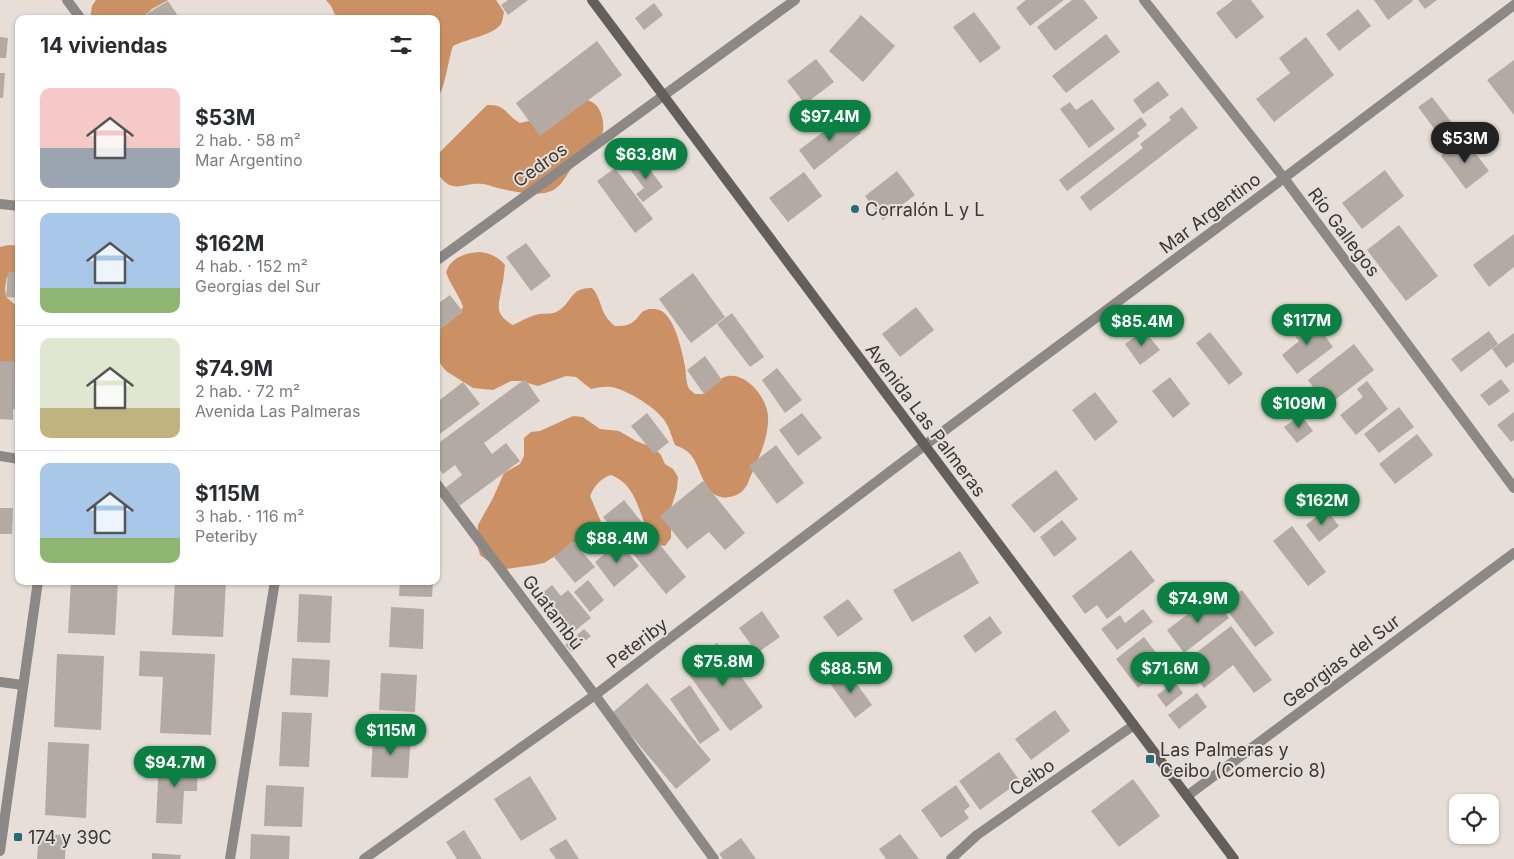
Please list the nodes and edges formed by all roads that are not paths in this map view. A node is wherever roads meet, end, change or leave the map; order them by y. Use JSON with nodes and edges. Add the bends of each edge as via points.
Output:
{"nodes":[{"id":1,"x":67,"y":0,"type":"edge"},
{"id":2,"x":592,"y":0,"type":"edge"},
{"id":3,"x":795,"y":0,"type":"edge"},
{"id":4,"x":1144,"y":0,"type":"edge"},
{"id":5,"x":1514,"y":5,"type":"edge"},
{"id":6,"x":78,"y":15,"type":"edge"},
{"id":7,"x":663,"y":95,"type":"junction"},
{"id":8,"x":1284,"y":178,"type":"junction"},
{"id":9,"x":0,"y":204,"type":"edge"},
{"id":10,"x":15,"y":206,"type":"edge"},
{"id":11,"x":440,"y":259,"type":"edge"},
{"id":12,"x":925,"y":445,"type":"junction"},
{"id":13,"x":0,"y":456,"type":"edge"},
{"id":14,"x":15,"y":458,"type":"edge"},
{"id":15,"x":440,"y":488,"type":"edge"},
{"id":16,"x":1514,"y":488,"type":"edge"},
{"id":17,"x":1514,"y":553,"type":"edge"},
{"id":18,"x":37,"y":585,"type":"edge"},
{"id":19,"x":274,"y":585,"type":"edge"},
{"id":20,"x":0,"y":682,"type":"edge"},
{"id":21,"x":23,"y":685,"type":"junction"},
{"id":22,"x":595,"y":695,"type":"junction"},
{"id":23,"x":1134,"y":724,"type":"junction"},
{"id":24,"x":1187,"y":796,"type":"junction"},
{"id":25,"x":0,"y":851,"type":"edge"},
{"id":26,"x":230,"y":859,"type":"edge"},
{"id":27,"x":364,"y":859,"type":"edge"},
{"id":28,"x":714,"y":859,"type":"edge"},
{"id":29,"x":951,"y":859,"type":"edge"},
{"id":30,"x":1234,"y":859,"type":"edge"}],
"edges":[{"from":1,"to":6,"type":"street"},
{"from":2,"to":7,"type":"main road","name":"Avenida Las Palmeras"},
{"from":3,"to":7,"type":"street","name":"Cedros"},
{"from":4,"to":8,"type":"street","name":"Río Gallegos"},
{"from":5,"to":8,"type":"street","name":"Mar Argentino"},
{"from":7,"to":11,"type":"street","name":"Cedros"},
{"from":7,"to":12,"type":"main road","name":"Avenida Las Palmeras"},
{"from":8,"to":12,"type":"street","name":"Mar Argentino"},
{"from":8,"to":16,"type":"street","name":"Río Gallegos"},
{"from":9,"to":10,"type":"street"},
{"from":12,"to":22,"type":"street","name":"Peteriby"},
{"from":12,"to":23,"type":"main road","name":"Avenida Las Palmeras"},
{"from":13,"to":14,"type":"street"},
{"from":15,"to":22,"type":"street","name":"Guatambú"},
{"from":17,"to":24,"type":"street","name":"Georgias del Sur"},
{"from":18,"to":21,"type":"street"},
{"from":19,"to":26,"type":"street"},
{"from":20,"to":21,"type":"street"},
{"from":21,"to":25,"type":"street"},
{"from":22,"to":27,"type":"street","name":"Peteriby"},
{"from":22,"to":28,"type":"street","name":"Guatambú"},
{"from":23,"to":24,"type":"main road","name":"Avenida Las Palmeras"},
{"from":23,"to":29,"type":"street","name":"Ceibo","via":[[977,835]]},
{"from":24,"to":30,"type":"main road","name":"Avenida Las Palmeras"}]}
